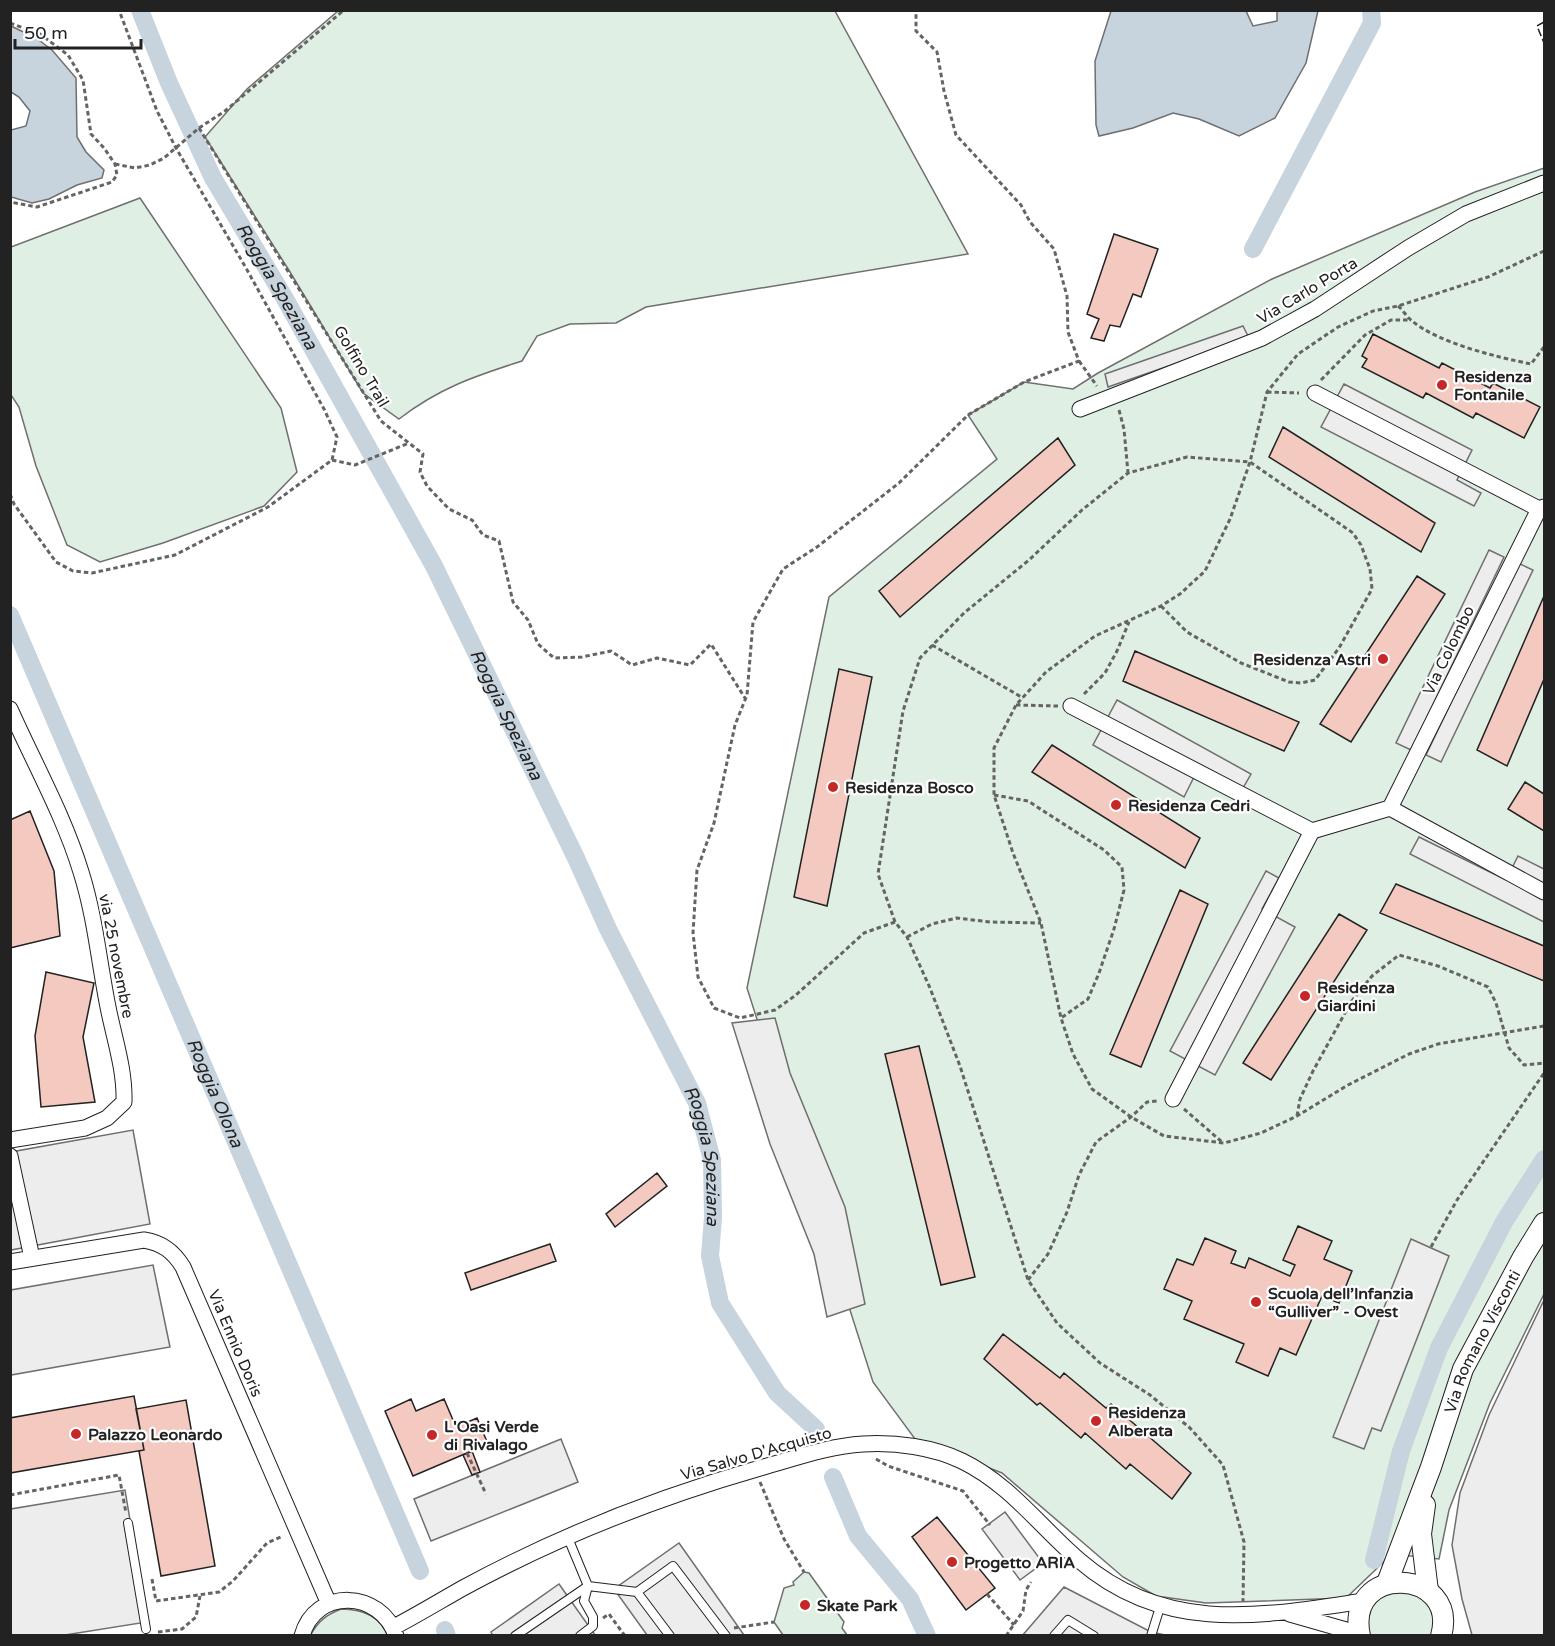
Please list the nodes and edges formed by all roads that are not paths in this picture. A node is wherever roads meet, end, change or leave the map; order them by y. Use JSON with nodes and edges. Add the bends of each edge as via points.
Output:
{"nodes":[{"id":1,"x":1545,"y":183,"type":"edge"},
{"id":2,"x":1315,"y":393,"type":"road end"},
{"id":3,"x":1080,"y":409,"type":"dead end"},
{"id":4,"x":1542,"y":508,"type":"edge"},
{"id":5,"x":1071,"y":706,"type":"road end"},
{"id":6,"x":10,"y":709,"type":"edge"},
{"id":7,"x":1390,"y":808,"type":"junction"},
{"id":8,"x":1312,"y":831,"type":"junction"},
{"id":9,"x":1545,"y":892,"type":"edge"},
{"id":10,"x":1173,"y":1099,"type":"dead end"},
{"id":11,"x":10,"y":1140,"type":"edge"},
{"id":12,"x":10,"y":1156,"type":"edge"},
{"id":13,"x":1545,"y":1223,"type":"edge"},
{"id":14,"x":32,"y":1258,"type":"junction"},
{"id":15,"x":10,"y":1262,"type":"edge"},
{"id":16,"x":1431,"y":1467,"type":"junction"},
{"id":17,"x":128,"y":1523,"type":"dead end"},
{"id":18,"x":568,"y":1538,"type":"junction"},
{"id":19,"x":1387,"y":1583,"type":"junction"},
{"id":20,"x":588,"y":1586,"type":"junction"},
{"id":21,"x":1428,"y":1591,"type":"junction"},
{"id":22,"x":637,"y":1592,"type":"junction"},
{"id":23,"x":1364,"y":1601,"type":"junction"},
{"id":24,"x":329,"y":1604,"type":"junction"},
{"id":25,"x":1160,"y":1606,"type":"junction"},
{"id":26,"x":1284,"y":1612,"type":"junction"},
{"id":27,"x":146,"y":1629,"type":"dead end"},
{"id":28,"x":395,"y":1631,"type":"edge"},
{"id":29,"x":724,"y":1632,"type":"edge"},
{"id":30,"x":1445,"y":1634,"type":"edge"},
{"id":31,"x":302,"y":1635,"type":"edge"},
{"id":32,"x":515,"y":1635,"type":"edge"},
{"id":33,"x":580,"y":1635,"type":"edge"},
{"id":34,"x":670,"y":1635,"type":"edge"},
{"id":35,"x":1054,"y":1635,"type":"edge"},
{"id":36,"x":1094,"y":1635,"type":"edge"},
{"id":37,"x":1151,"y":1635,"type":"edge"},
{"id":38,"x":1360,"y":1635,"type":"edge"}],
"edges":[{"from":1,"to":3,"type":"street","name":"Via Carlo Porta","via":[[1466,214],[1316,309],[1262,338]]},
{"from":2,"to":4,"type":"street","name":"Via Colombo"},
{"from":4,"to":7,"type":"street","name":"Via Colombo"},
{"from":5,"to":8,"type":"street"},
{"from":6,"to":11,"type":"street","name":"via 25 novembre","via":[[49,790],[81,872],[97,936],[124,1102],[106,1118],[85,1128]]},
{"from":7,"to":8,"type":"street"},
{"from":7,"to":9,"type":"street"},
{"from":8,"to":10,"type":"street"},
{"from":12,"to":14,"type":"street"},
{"from":13,"to":16,"type":"street","name":"Via Romano Visconti","via":[[1463,1369]]},
{"from":14,"to":15,"type":"street","name":"Via Ennio Doris"},
{"from":14,"to":24,"type":"street","name":"Via Ennio Doris","via":[[144,1240],[164,1245],[176,1255]]},
{"from":16,"to":19,"type":"street","name":"Via Romano Visconti"},
{"from":16,"to":21,"type":"street","name":"Via Romano Visconti","via":[[1421,1534]]},
{"from":17,"to":27,"type":"lane"},
{"from":18,"to":20,"type":"lane"},
{"from":18,"to":25,"type":"street","name":"Via Salvo D'Acquisto","via":[[668,1498],[816,1452],[852,1446],[903,1445],[962,1461],[1003,1486],[1079,1561],[1111,1584]]},
{"from":18,"to":28,"type":"street","name":"Via Salvo D'Acquisto","via":[[463,1588]]},
{"from":19,"to":21,"type":"street","via":[[1402,1581]]},
{"from":19,"to":23,"type":"street"},
{"from":20,"to":22,"type":"lane"},
{"from":20,"to":32,"type":"lane"},
{"from":20,"to":33,"type":"lane","via":[[584,1601],[593,1617],[593,1626]]},
{"from":21,"to":30,"type":"street","via":[[1441,1610]]},
{"from":22,"to":29,"type":"lane","via":[[673,1566]]},
{"from":22,"to":34,"type":"lane"},
{"from":23,"to":26,"type":"street","name":"Via Salvo D'Acquisto"},
{"from":23,"to":38,"type":"street","via":[[1358,1623]]},
{"from":24,"to":28,"type":"street","via":[[344,1600],[374,1606]]},
{"from":24,"to":31,"type":"street","via":[[309,1620]]},
{"from":25,"to":26,"type":"street","name":"Via Salvo D'Acquisto","via":[[1217,1616]]},
{"from":25,"to":37,"type":"lane"},
{"from":26,"to":38,"type":"street","name":"Via Salvo D'Acquisto"},
{"from":35,"to":36,"type":"lane","via":[[1068,1620]]}]}
